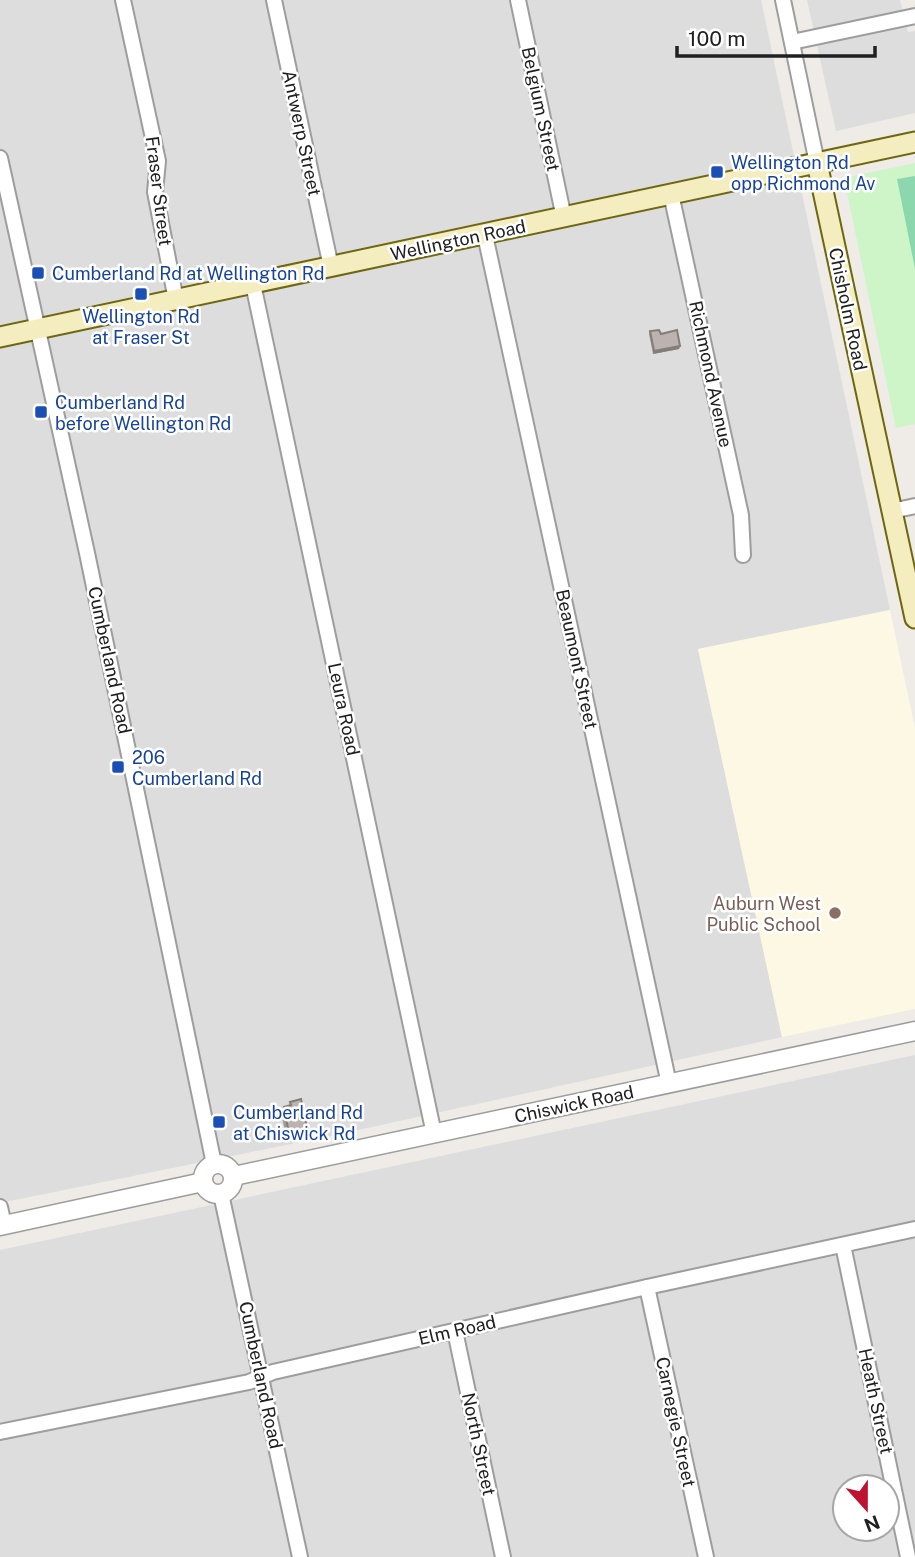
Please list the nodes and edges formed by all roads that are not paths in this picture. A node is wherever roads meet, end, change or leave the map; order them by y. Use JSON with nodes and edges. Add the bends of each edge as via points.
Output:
{"nodes":[{"id":1,"x":123,"y":0,"type":"edge"},
{"id":2,"x":274,"y":0,"type":"edge"},
{"id":3,"x":518,"y":0,"type":"edge"},
{"id":4,"x":783,"y":0,"type":"edge"},
{"id":5,"x":915,"y":16,"type":"edge"},
{"id":6,"x":792,"y":43,"type":"junction"},
{"id":7,"x":915,"y":142,"type":"edge"},
{"id":8,"x":0,"y":158,"type":"edge"},
{"id":9,"x":817,"y":163,"type":"junction"},
{"id":10,"x":671,"y":194,"type":"junction"},
{"id":11,"x":564,"y":218,"type":"junction"},
{"id":12,"x":485,"y":235,"type":"junction"},
{"id":13,"x":331,"y":267,"type":"junction"},
{"id":14,"x":253,"y":284,"type":"junction"},
{"id":15,"x":176,"y":300,"type":"junction"},
{"id":16,"x":38,"y":329,"type":"junction"},
{"id":17,"x":0,"y":338,"type":"edge"},
{"id":18,"x":915,"y":506,"type":"edge"},
{"id":19,"x":892,"y":511,"type":"junction"},
{"id":20,"x":743,"y":555,"type":"dead end"},
{"id":21,"x":915,"y":618,"type":"edge"},
{"id":22,"x":915,"y":1031,"type":"edge"},
{"id":23,"x":669,"y":1084,"type":"junction"},
{"id":24,"x":435,"y":1134,"type":"junction"},
{"id":25,"x":215,"y":1164,"type":"junction"},
{"id":26,"x":234,"y":1176,"type":"junction"},
{"id":27,"x":204,"y":1182,"type":"junction"},
{"id":28,"x":221,"y":1194,"type":"junction"},
{"id":29,"x":0,"y":1207,"type":"edge"},
{"id":30,"x":2,"y":1226,"type":"edge"},
{"id":31,"x":915,"y":1229,"type":"edge"},
{"id":32,"x":843,"y":1245,"type":"junction"},
{"id":33,"x":647,"y":1287,"type":"junction"},
{"id":34,"x":455,"y":1331,"type":"junction"},
{"id":35,"x":261,"y":1377,"type":"junction"},
{"id":36,"x":0,"y":1432,"type":"edge"},
{"id":37,"x":300,"y":1557,"type":"edge"},
{"id":38,"x":503,"y":1557,"type":"edge"},
{"id":39,"x":706,"y":1557,"type":"edge"},
{"id":40,"x":908,"y":1557,"type":"edge"}],
"edges":[{"from":1,"to":15,"type":"street","name":"Fraser Street","via":[[158,161],[155,192]]},
{"from":2,"to":13,"type":"street","name":"Antwerp Street"},
{"from":3,"to":11,"type":"street","name":"Belgium Street"},
{"from":4,"to":6,"type":"street","name":"Chisholm Road"},
{"from":5,"to":6,"type":"street"},
{"from":6,"to":9,"type":"street","name":"Chisholm Road"},
{"from":7,"to":9,"type":"main road","name":"Wellington Road"},
{"from":8,"to":16,"type":"street","name":"Cumberland Road"},
{"from":9,"to":10,"type":"main road","name":"Wellington Road"},
{"from":9,"to":19,"type":"main road","name":"Chisholm Road"},
{"from":10,"to":11,"type":"main road","name":"Wellington Road"},
{"from":10,"to":20,"type":"street","name":"Richmond Avenue","via":[[741,515]]},
{"from":11,"to":12,"type":"main road","name":"Wellington Road"},
{"from":12,"to":13,"type":"main road","name":"Wellington Road"},
{"from":12,"to":23,"type":"street","name":"Beaumont Street"},
{"from":13,"to":14,"type":"main road","name":"Wellington Road"},
{"from":14,"to":15,"type":"main road","name":"Wellington Road"},
{"from":14,"to":24,"type":"street","name":"Leura Road"},
{"from":15,"to":16,"type":"main road","name":"Wellington Road"},
{"from":16,"to":17,"type":"main road","name":"Wellington Road"},
{"from":16,"to":25,"type":"street","name":"Cumberland Road"},
{"from":18,"to":19,"type":"street"},
{"from":19,"to":21,"type":"main road","name":"Chisholm Road"},
{"from":22,"to":23,"type":"street","name":"Chiswick Road"},
{"from":23,"to":24,"type":"street","name":"Chiswick Road"},
{"from":24,"to":26,"type":"street","name":"Chiswick Road"},
{"from":25,"to":26,"type":"street","via":[[225,1165]]},
{"from":25,"to":27,"type":"street","via":[[204,1173]]},
{"from":26,"to":28,"type":"street","via":[[230,1189]]},
{"from":27,"to":28,"type":"street","via":[[212,1193]]},
{"from":27,"to":30,"type":"street"},
{"from":28,"to":35,"type":"street","name":"Cumberland Road"},
{"from":29,"to":30,"type":"street"},
{"from":31,"to":32,"type":"street","name":"Elm Road"},
{"from":32,"to":33,"type":"street","name":"Elm Road"},
{"from":32,"to":40,"type":"street","name":"Heath Street"},
{"from":33,"to":34,"type":"street","name":"Elm Road"},
{"from":33,"to":39,"type":"street","name":"Carnegie Street"},
{"from":34,"to":35,"type":"street","name":"Elm Road"},
{"from":34,"to":38,"type":"street","name":"North Street"},
{"from":35,"to":36,"type":"street","name":"Elm Road"},
{"from":35,"to":37,"type":"street","name":"Cumberland Road"}]}
